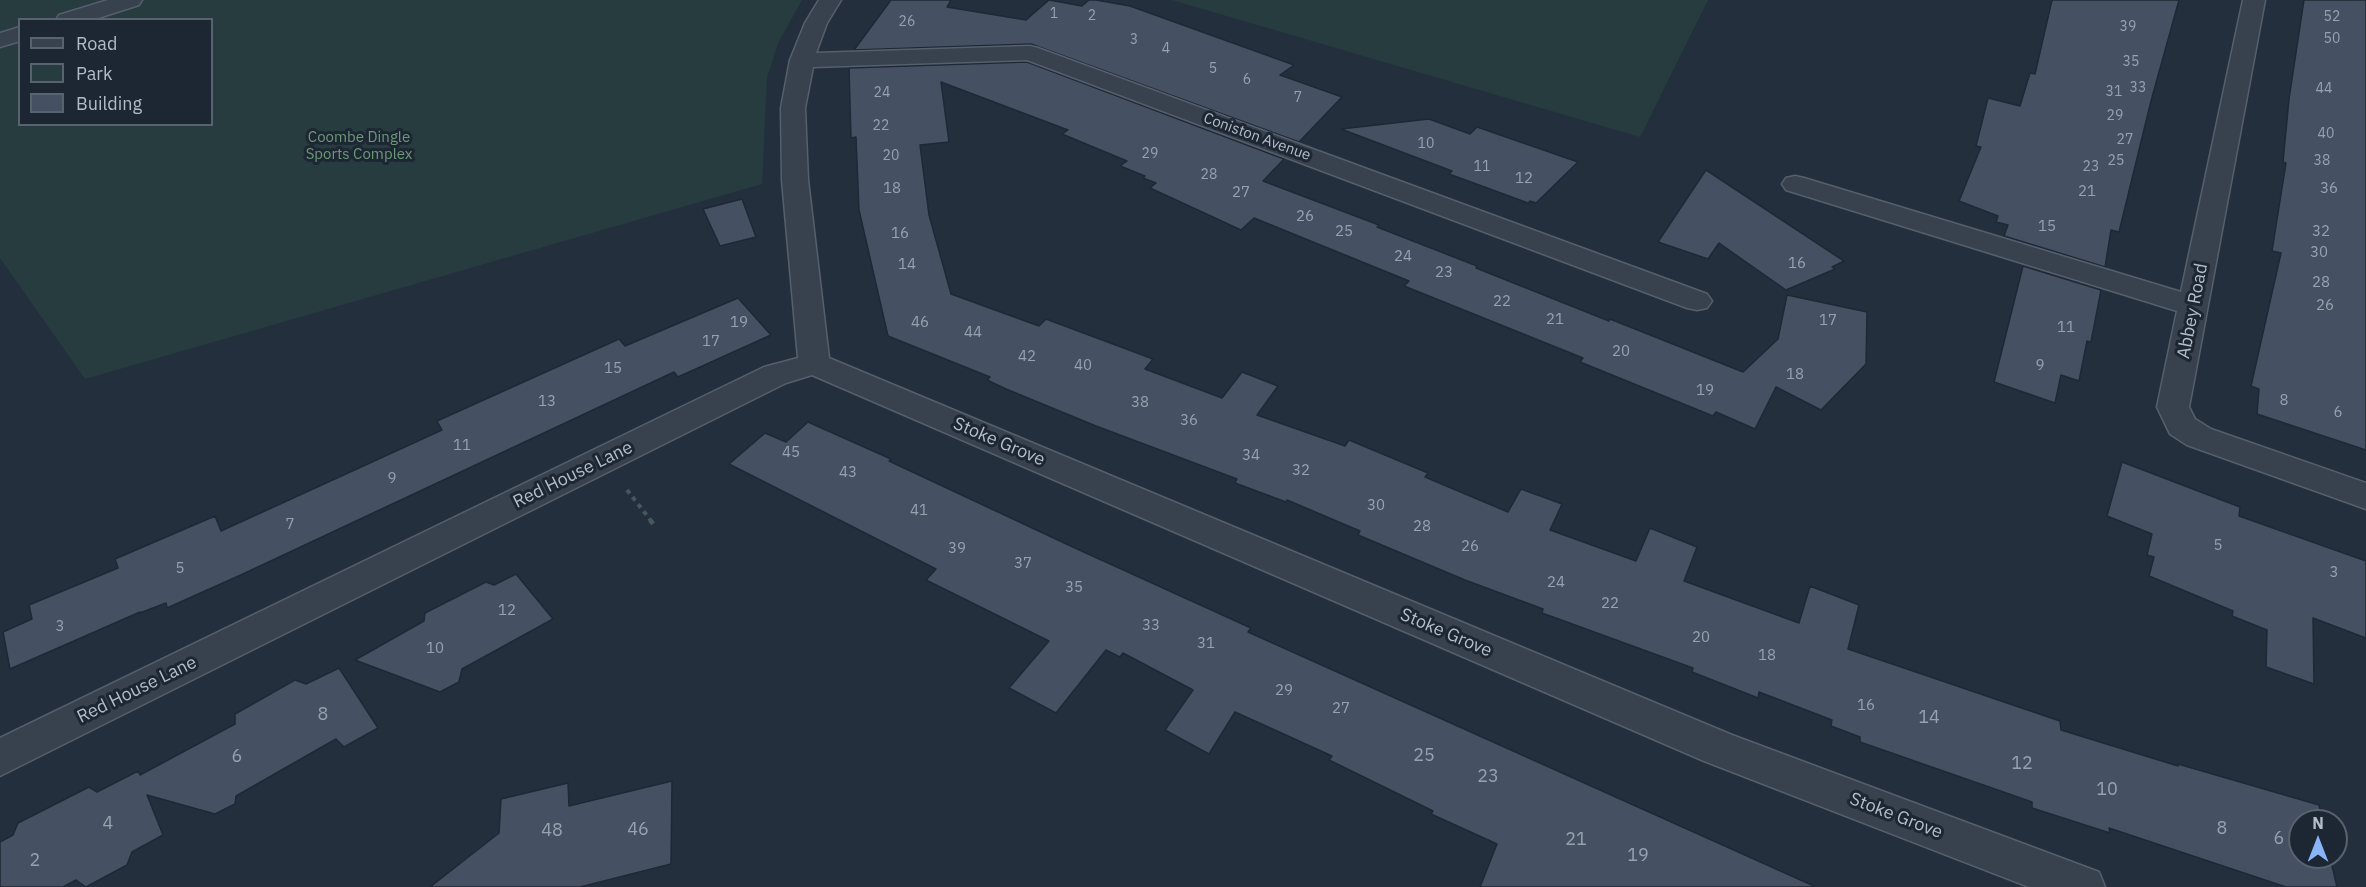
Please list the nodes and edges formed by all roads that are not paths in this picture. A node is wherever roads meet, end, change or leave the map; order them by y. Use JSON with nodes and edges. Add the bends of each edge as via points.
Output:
{"nodes":[{"id":1,"x":131,"y":0,"type":"edge"},
{"id":2,"x":830,"y":0,"type":"edge"},
{"id":3,"x":2254,"y":0,"type":"edge"},
{"id":4,"x":73,"y":18,"type":"edge"},
{"id":5,"x":18,"y":35,"type":"edge"},
{"id":6,"x":0,"y":40,"type":"edge"},
{"id":7,"x":802,"y":60,"type":"junction"},
{"id":8,"x":1795,"y":184,"type":"dead end"},
{"id":9,"x":1697,"y":301,"type":"dead end"},
{"id":10,"x":2194,"y":306,"type":"junction"},
{"id":11,"x":814,"y":364,"type":"junction"},
{"id":12,"x":2366,"y":496,"type":"edge"},
{"id":13,"x":0,"y":758,"type":"edge"},
{"id":14,"x":2083,"y":887,"type":"edge"}],
"edges":[{"from":1,"to":4,"type":"street"},
{"from":2,"to":7,"type":"street"},
{"from":3,"to":10,"type":"street","name":"Abbey Road"},
{"from":5,"to":6,"type":"street"},
{"from":7,"to":9,"type":"street","name":"Coniston Avenue","via":[[1030,53]]},
{"from":7,"to":11,"type":"street","via":[[793,108],[795,170]]},
{"from":8,"to":10,"type":"street","via":[[1851,191]]},
{"from":10,"to":12,"type":"street","name":"Abbey Road","via":[[2173,407],[2182,426],[2199,437]]},
{"from":11,"to":13,"type":"street","name":"Red House Lane","via":[[775,375]]},
{"from":11,"to":14,"type":"street","name":"Stoke Grove","via":[[1718,748]]}]}
